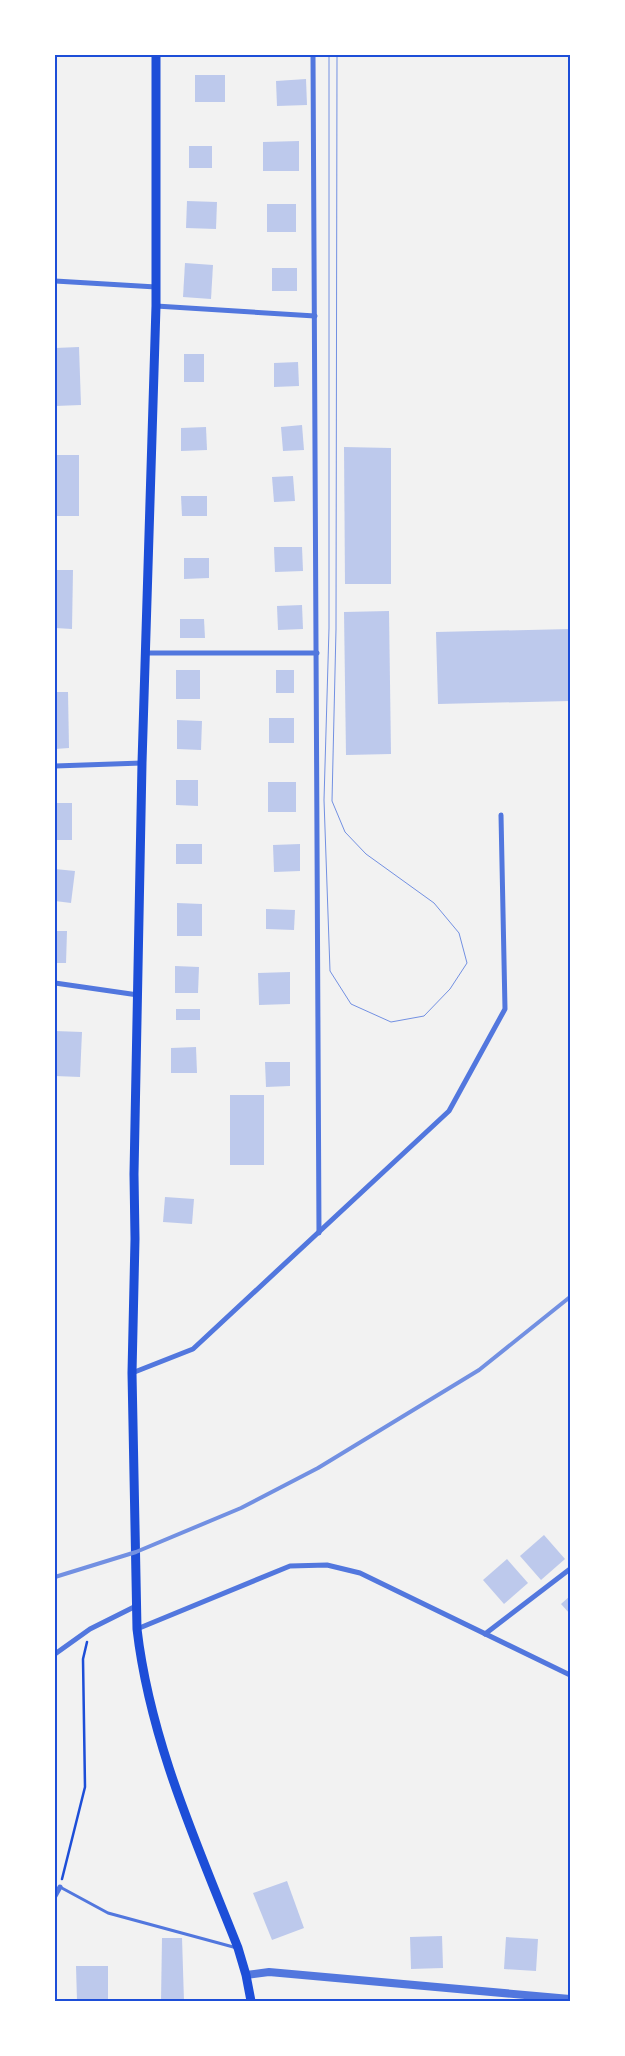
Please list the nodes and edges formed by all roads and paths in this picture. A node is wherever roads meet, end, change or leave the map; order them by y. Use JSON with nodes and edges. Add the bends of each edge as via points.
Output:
{"nodes":[{"id":1,"x":156,"y":55,"type":"edge"},
{"id":2,"x":314,"y":55,"type":"edge"},
{"id":3,"x":55,"y":281,"type":"edge"},
{"id":4,"x":156,"y":287,"type":"junction"},
{"id":5,"x":156,"y":306,"type":"junction"},
{"id":6,"x":315,"y":316,"type":"junction"},
{"id":7,"x":317,"y":652,"type":"junction"},
{"id":8,"x":146,"y":653,"type":"junction"},
{"id":9,"x":142,"y":764,"type":"junction"},
{"id":10,"x":55,"y":766,"type":"edge"},
{"id":11,"x":501,"y":815,"type":"dead end"},
{"id":12,"x":55,"y":983,"type":"edge"},
{"id":13,"x":139,"y":995,"type":"junction"},
{"id":14,"x":318,"y":1233,"type":"junction"},
{"id":15,"x":132,"y":1373,"type":"junction"},
{"id":16,"x":570,"y":1569,"type":"edge"},
{"id":17,"x":136,"y":1606,"type":"junction"},
{"id":18,"x":90,"y":1629,"type":"junction"},
{"id":19,"x":137,"y":1630,"type":"junction"},
{"id":20,"x":485,"y":1634,"type":"junction"},
{"id":21,"x":55,"y":1654,"type":"edge"},
{"id":22,"x":570,"y":1675,"type":"edge"},
{"id":23,"x":60,"y":1887,"type":"junction"},
{"id":24,"x":55,"y":1896,"type":"edge"},
{"id":25,"x":238,"y":1948,"type":"junction"},
{"id":26,"x":246,"y":1975,"type":"junction"},
{"id":27,"x":570,"y":1999,"type":"edge"},
{"id":28,"x":251,"y":2001,"type":"edge"}],
"edges":[{"from":1,"to":4,"type":"main road"},
{"from":2,"to":6,"type":"street"},
{"from":3,"to":4,"type":"street"},
{"from":4,"to":5,"type":"main road"},
{"from":5,"to":6,"type":"street"},
{"from":5,"to":8,"type":"main road"},
{"from":6,"to":7,"type":"street"},
{"from":7,"to":8,"type":"street"},
{"from":7,"to":14,"type":"street"},
{"from":8,"to":9,"type":"main road"},
{"from":9,"to":10,"type":"street"},
{"from":9,"to":13,"type":"main road"},
{"from":11,"to":14,"type":"street","via":[[505,1009],[449,1111]]},
{"from":12,"to":13,"type":"street"},
{"from":13,"to":15,"type":"main road"},
{"from":14,"to":15,"type":"street","via":[[193,1348]]},
{"from":15,"to":17,"type":"main road"},
{"from":16,"to":20,"type":"street"},
{"from":17,"to":18,"type":"street"},
{"from":17,"to":19,"type":"main road"},
{"from":18,"to":21,"type":"street"},
{"from":18,"to":23,"type":"path","via":[[82,1658],[85,1787]]},
{"from":19,"to":20,"type":"street","via":[[290,1566],[327,1565],[360,1573]]},
{"from":19,"to":25,"type":"main road","via":[[151,1710],[174,1784]]},
{"from":20,"to":22,"type":"street"},
{"from":23,"to":24,"type":"street"},
{"from":23,"to":25,"type":"lane","via":[[108,1913]]},
{"from":25,"to":26,"type":"main road"},
{"from":26,"to":27,"type":"street","via":[[269,1972]]},
{"from":26,"to":28,"type":"main road"}]}
